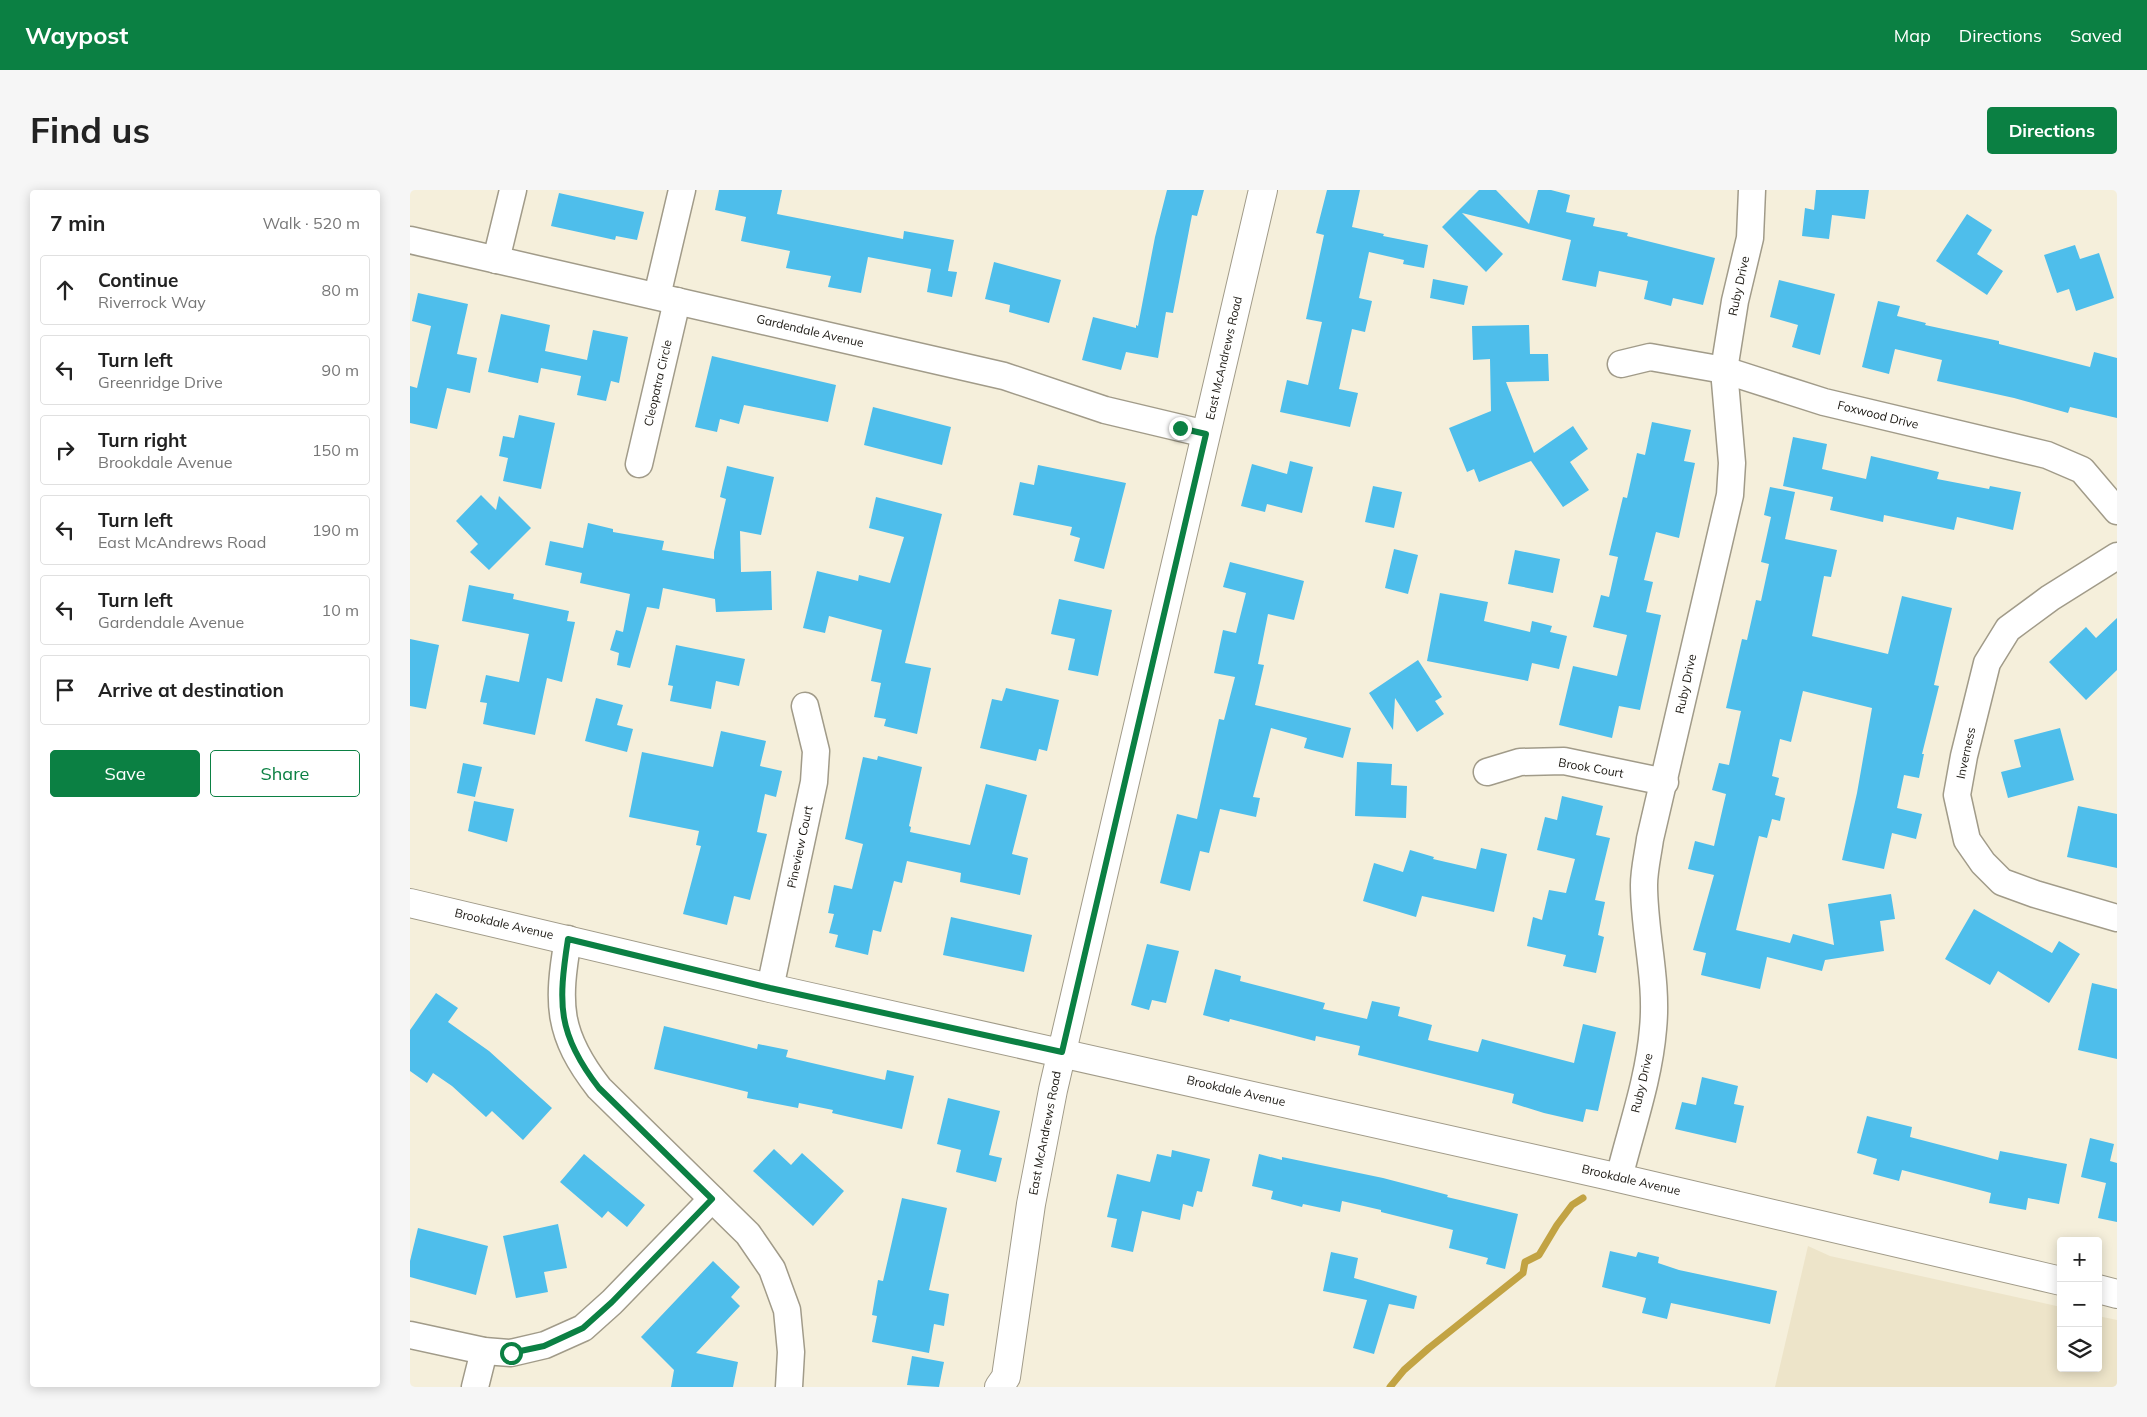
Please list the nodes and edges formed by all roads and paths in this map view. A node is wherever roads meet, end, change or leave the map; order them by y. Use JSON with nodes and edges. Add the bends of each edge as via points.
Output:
{"nodes":[{"id":1,"x":513,"y":190,"type":"edge"},
{"id":2,"x":682,"y":190,"type":"edge"},
{"id":3,"x":1263,"y":190,"type":"edge"},
{"id":4,"x":1752,"y":190,"type":"edge"},
{"id":5,"x":410,"y":240,"type":"edge"},
{"id":6,"x":496,"y":260,"type":"junction"},
{"id":7,"x":667,"y":299,"type":"junction"},
{"id":8,"x":1621,"y":364,"type":"dead end"},
{"id":9,"x":1724,"y":370,"type":"junction"},
{"id":10,"x":1206,"y":434,"type":"junction"},
{"id":11,"x":639,"y":464,"type":"dead end"},
{"id":12,"x":2117,"y":512,"type":"edge"},
{"id":13,"x":2117,"y":556,"type":"edge"},
{"id":14,"x":805,"y":706,"type":"dead end"},
{"id":15,"x":1487,"y":772,"type":"dead end"},
{"id":16,"x":1665,"y":782,"type":"junction"},
{"id":17,"x":410,"y":903,"type":"edge"},
{"id":18,"x":2117,"y":918,"type":"edge"},
{"id":19,"x":568,"y":939,"type":"junction"},
{"id":20,"x":770,"y":988,"type":"junction"},
{"id":21,"x":1062,"y":1052,"type":"junction"},
{"id":22,"x":1619,"y":1178,"type":"junction"},
{"id":23,"x":712,"y":1199,"type":"junction"},
{"id":24,"x":2057,"y":1280,"type":"edge"},
{"id":25,"x":2102,"y":1291,"type":"edge"},
{"id":26,"x":2117,"y":1294,"type":"edge"},
{"id":27,"x":410,"y":1335,"type":"edge"},
{"id":28,"x":484,"y":1351,"type":"junction"},
{"id":29,"x":1005,"y":1384,"type":"edge"},
{"id":30,"x":475,"y":1387,"type":"edge"},
{"id":31,"x":789,"y":1387,"type":"edge"}],
"edges":[{"from":1,"to":6,"type":"street"},
{"from":2,"to":7,"type":"street","name":"Cleopatra Circle"},
{"from":3,"to":10,"type":"street","name":"East McAndrews Road"},
{"from":4,"to":9,"type":"street","name":"Ruby Drive","via":[[1750,238],[1735,301]]},
{"from":5,"to":6,"type":"street","name":"Gardendale Avenue"},
{"from":6,"to":7,"type":"street","name":"Gardendale Avenue"},
{"from":7,"to":10,"type":"street","name":"Gardendale Avenue","via":[[1004,376],[1105,410]]},
{"from":7,"to":11,"type":"street","name":"Cleopatra Circle"},
{"from":8,"to":9,"type":"street","name":"Foxwood Drive","via":[[1650,357]]},
{"from":9,"to":12,"type":"street","name":"Foxwood Drive","via":[[1824,402],[2047,455],[2082,470]]},
{"from":9,"to":16,"type":"street","name":"Ruby Drive","via":[[1732,463],[1730,494]]},
{"from":10,"to":21,"type":"street","name":"East McAndrews Road"},
{"from":13,"to":18,"type":"street","name":"Inverness","via":[[2008,628],[1987,663],[1957,795],[1967,840],[2002,882]]},
{"from":14,"to":20,"type":"street","name":"Pineview Court","via":[[816,751],[814,782]]},
{"from":15,"to":16,"type":"street","name":"Brook Court","via":[[1520,762],[1564,761]]},
{"from":16,"to":22,"type":"street","name":"Ruby Drive","via":[[1650,839],[1644,883],[1654,981],[1653,1029]]},
{"from":17,"to":19,"type":"street","name":"Brookdale Avenue"},
{"from":19,"to":20,"type":"street","name":"Brookdale Avenue"},
{"from":19,"to":23,"type":"street","via":[[562,1009],[570,1041],[585,1069],[599,1088]]},
{"from":20,"to":21,"type":"street","name":"Brookdale Avenue"},
{"from":21,"to":22,"type":"street","name":"Brookdale Avenue"},
{"from":21,"to":29,"type":"street","name":"East McAndrews Road","via":[[1031,1204]]},
{"from":22,"to":24,"type":"street","name":"Brookdale Avenue"},
{"from":23,"to":28,"type":"street","via":[[583,1328],[544,1346],[511,1353]]},
{"from":23,"to":31,"type":"street","via":[[748,1234],[772,1269],[787,1310],[791,1352]]},
{"from":25,"to":26,"type":"street"},
{"from":27,"to":28,"type":"street"},
{"from":28,"to":30,"type":"street"}]}
